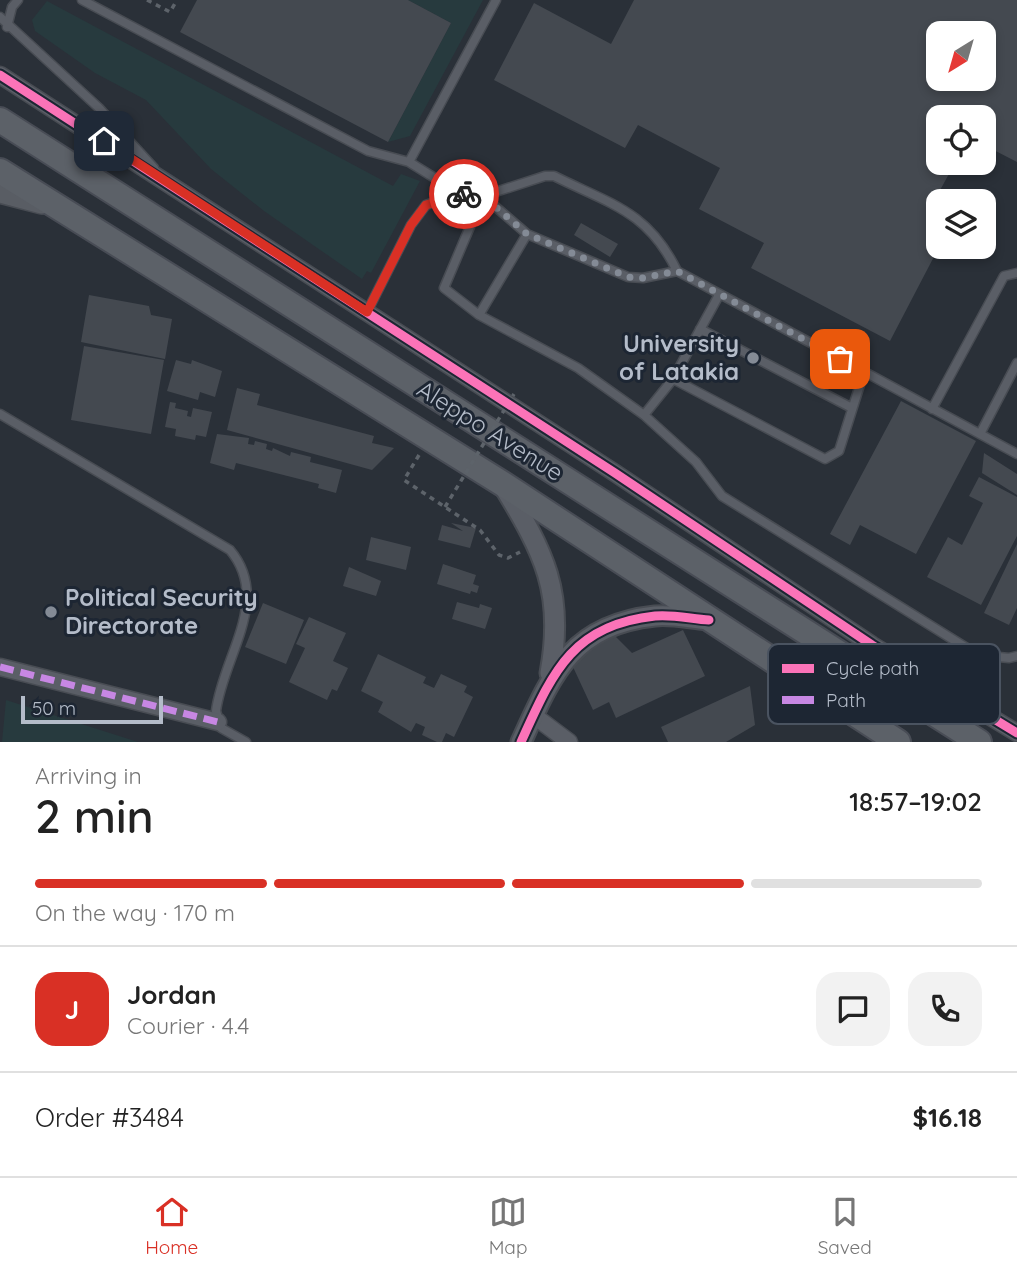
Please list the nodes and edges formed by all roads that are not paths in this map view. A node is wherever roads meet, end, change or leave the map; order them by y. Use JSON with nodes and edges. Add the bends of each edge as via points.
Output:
{"nodes":[{"id":1,"x":18,"y":0,"type":"edge"},
{"id":2,"x":82,"y":0,"type":"edge"},
{"id":3,"x":496,"y":0,"type":"edge"},
{"id":4,"x":0,"y":17,"type":"edge"},
{"id":5,"x":7,"y":27,"type":"junction"},
{"id":6,"x":0,"y":75,"type":"edge"},
{"id":7,"x":0,"y":120,"type":"edge"},
{"id":8,"x":409,"y":162,"type":"junction"},
{"id":9,"x":0,"y":171,"type":"edge"},
{"id":10,"x":166,"y":181,"type":"junction"},
{"id":11,"x":0,"y":191,"type":"edge"},
{"id":12,"x":459,"y":194,"type":"junction"},
{"id":13,"x":483,"y":196,"type":"junction"},
{"id":14,"x":57,"y":208,"type":"junction"},
{"id":15,"x":527,"y":234,"type":"junction"},
{"id":16,"x":677,"y":271,"type":"junction"},
{"id":17,"x":1017,"y":272,"type":"edge"},
{"id":18,"x":719,"y":295,"type":"junction"},
{"id":19,"x":367,"y":312,"type":"junction"},
{"id":20,"x":479,"y":315,"type":"junction"},
{"id":21,"x":700,"y":329,"type":"junction"},
{"id":22,"x":1017,"y":363,"type":"edge"},
{"id":23,"x":864,"y":372,"type":"junction"},
{"id":24,"x":673,"y":380,"type":"junction"},
{"id":25,"x":852,"y":408,"type":"junction"},
{"id":26,"x":932,"y":409,"type":"junction"},
{"id":27,"x":0,"y":414,"type":"edge"},
{"id":28,"x":644,"y":415,"type":"junction"},
{"id":29,"x":980,"y":434,"type":"junction"},
{"id":30,"x":1017,"y":454,"type":"edge"},
{"id":31,"x":503,"y":484,"type":"junction"},
{"id":32,"x":709,"y":620,"type":"junction"},
{"id":33,"x":825,"y":644,"type":"edge"},
{"id":34,"x":870,"y":644,"type":"edge"},
{"id":35,"x":960,"y":644,"type":"edge"},
{"id":36,"x":768,"y":658,"type":"edge"},
{"id":37,"x":0,"y":667,"type":"edge"},
{"id":38,"x":549,"y":684,"type":"junction"},
{"id":39,"x":533,"y":715,"type":"junction"},
{"id":40,"x":218,"y":722,"type":"junction"},
{"id":41,"x":1000,"y":723,"type":"edge"},
{"id":42,"x":870,"y":724,"type":"edge"},
{"id":43,"x":951,"y":724,"type":"edge"},
{"id":44,"x":1017,"y":733,"type":"edge"},
{"id":45,"x":246,"y":742,"type":"edge"},
{"id":46,"x":521,"y":742,"type":"edge"},
{"id":47,"x":569,"y":742,"type":"edge"},
{"id":48,"x":898,"y":742,"type":"edge"},
{"id":49,"x":979,"y":742,"type":"edge"}],
"edges":[{"from":1,"to":5,"type":"lane"},
{"from":2,"to":8,"type":"lane","via":[[368,151]]},
{"from":3,"to":8,"type":"lane"},
{"from":4,"to":5,"type":"lane"},
{"from":5,"to":10,"type":"lane","via":[[99,108]]},
{"from":6,"to":10,"type":"street"},
{"from":7,"to":33,"type":"main road","name":"Aleppo Avenue"},
{"from":8,"to":12,"type":"lane"},
{"from":9,"to":14,"type":"main road","name":"Aleppo Avenue"},
{"from":10,"to":19,"type":"street"},
{"from":11,"to":14,"type":"main road"},
{"from":12,"to":13,"type":"lane"},
{"from":12,"to":19,"type":"lane","via":[[426,205]]},
{"from":13,"to":15,"type":"lane"},
{"from":13,"to":16,"type":"lane","via":[[554,176],[637,218],[665,245]]},
{"from":13,"to":20,"type":"lane","via":[[444,288]]},
{"from":14,"to":31,"type":"main road","name":"Aleppo Avenue"},
{"from":15,"to":16,"type":"lane","via":[[628,277]]},
{"from":15,"to":20,"type":"lane"},
{"from":16,"to":18,"type":"lane"},
{"from":17,"to":26,"type":"lane","via":[[1004,276]]},
{"from":18,"to":21,"type":"lane"},
{"from":18,"to":23,"type":"lane"},
{"from":19,"to":34,"type":"street"},
{"from":20,"to":28,"type":"lane","via":[[578,368]]},
{"from":21,"to":24,"type":"lane"},
{"from":21,"to":25,"type":"lane"},
{"from":22,"to":29,"type":"lane"},
{"from":23,"to":25,"type":"lane"},
{"from":23,"to":26,"type":"lane"},
{"from":24,"to":25,"type":"lane","via":[[825,459],[839,451]]},
{"from":24,"to":28,"type":"lane"},
{"from":26,"to":29,"type":"lane"},
{"from":27,"to":40,"type":"lane","via":[[237,557],[250,598],[216,705]]},
{"from":28,"to":35,"type":"lane","via":[[696,462],[722,496]]},
{"from":29,"to":30,"type":"lane"},
{"from":31,"to":32,"type":"main road","name":"Aleppo Avenue"},
{"from":31,"to":38,"type":"street","via":[[548,570],[556,642]]},
{"from":32,"to":36,"type":"main road","name":"Aleppo Avenue"},
{"from":32,"to":38,"type":"street","via":[[656,616],[618,624],[567,654]]},
{"from":37,"to":40,"type":"street"},
{"from":38,"to":39,"type":"street"},
{"from":39,"to":46,"type":"street"},
{"from":39,"to":47,"type":"street"},
{"from":40,"to":45,"type":"lane","via":[[225,732]]},
{"from":41,"to":44,"type":"street"},
{"from":42,"to":48,"type":"main road","name":"Aleppo Avenue"},
{"from":43,"to":49,"type":"main road","name":"Aleppo Avenue"}]}
